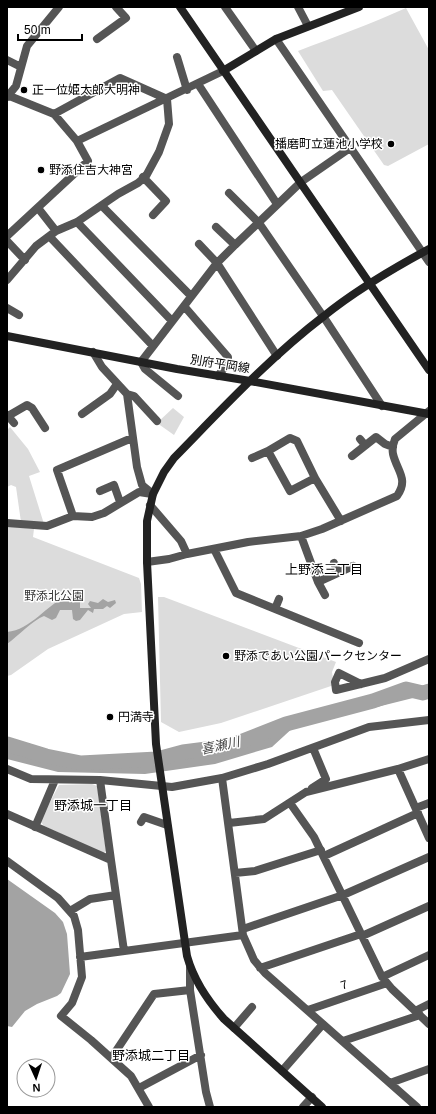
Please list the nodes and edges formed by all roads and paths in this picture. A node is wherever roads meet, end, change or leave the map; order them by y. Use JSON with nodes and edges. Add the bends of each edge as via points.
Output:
{"nodes":[{"id":1,"x":60,"y":7,"type":"edge"},
{"id":2,"x":116,"y":7,"type":"edge"},
{"id":3,"x":180,"y":7,"type":"edge"},
{"id":4,"x":225,"y":7,"type":"edge"},
{"id":5,"x":298,"y":7,"type":"edge"},
{"id":6,"x":359,"y":7,"type":"edge"},
{"id":7,"x":345,"y":10,"type":"edge"},
{"id":8,"x":308,"y":26,"type":"junction"},
{"id":9,"x":97,"y":39,"type":"dead end"},
{"id":10,"x":276,"y":39,"type":"junction"},
{"id":11,"x":256,"y":51,"type":"junction"},
{"id":12,"x":177,"y":58,"type":"dead end"},
{"id":13,"x":7,"y":60,"type":"edge"},
{"id":14,"x":21,"y":67,"type":"junction"},
{"id":15,"x":224,"y":71,"type":"junction"},
{"id":16,"x":198,"y":84,"type":"junction"},
{"id":17,"x":188,"y":90,"type":"junction"},
{"id":18,"x":8,"y":96,"type":"edge"},
{"id":19,"x":167,"y":99,"type":"junction"},
{"id":20,"x":54,"y":114,"type":"junction"},
{"id":21,"x":77,"y":141,"type":"junction"},
{"id":22,"x":350,"y":148,"type":"junction"},
{"id":23,"x":143,"y":177,"type":"junction"},
{"id":24,"x":301,"y":182,"type":"junction"},
{"id":25,"x":229,"y":193,"type":"dead end"},
{"id":26,"x":277,"y":204,"type":"junction"},
{"id":27,"x":102,"y":206,"type":"junction"},
{"id":28,"x":38,"y":208,"type":"junction"},
{"id":29,"x":153,"y":215,"type":"dead end"},
{"id":30,"x":77,"y":222,"type":"junction"},
{"id":31,"x":259,"y":223,"type":"junction"},
{"id":32,"x":216,"y":227,"type":"dead end"},
{"id":33,"x":53,"y":234,"type":"junction"},
{"id":34,"x":7,"y":236,"type":"edge"},
{"id":35,"x":7,"y":241,"type":"edge"},
{"id":36,"x":198,"y":244,"type":"dead end"},
{"id":37,"x":235,"y":245,"type":"junction"},
{"id":38,"x":426,"y":251,"type":"edge"},
{"id":39,"x":26,"y":260,"type":"junction"},
{"id":40,"x":429,"y":262,"type":"edge"},
{"id":41,"x":217,"y":263,"type":"junction"},
{"id":42,"x":7,"y":280,"type":"edge"},
{"id":43,"x":369,"y":284,"type":"junction"},
{"id":44,"x":191,"y":296,"type":"junction"},
{"id":45,"x":184,"y":306,"type":"junction"},
{"id":46,"x":7,"y":308,"type":"edge"},
{"id":47,"x":19,"y":315,"type":"dead end"},
{"id":48,"x":323,"y":316,"type":"junction"},
{"id":49,"x":172,"y":321,"type":"junction"},
{"id":50,"x":7,"y":336,"type":"edge"},
{"id":51,"x":153,"y":346,"type":"junction"},
{"id":52,"x":93,"y":352,"type":"junction"},
{"id":53,"x":277,"y":356,"type":"junction"},
{"id":54,"x":141,"y":362,"type":"junction"},
{"id":55,"x":429,"y":370,"type":"edge"},
{"id":56,"x":218,"y":376,"type":"junction"},
{"id":57,"x":250,"y":380,"type":"junction"},
{"id":58,"x":117,"y":384,"type":"junction"},
{"id":59,"x":127,"y":394,"type":"junction"},
{"id":60,"x":178,"y":396,"type":"dead end"},
{"id":61,"x":382,"y":406,"type":"junction"},
{"id":62,"x":428,"y":413,"type":"edge"},
{"id":63,"x":82,"y":414,"type":"dead end"},
{"id":64,"x":10,"y":418,"type":"edge"},
{"id":65,"x":158,"y":420,"type":"dead end"},
{"id":66,"x":45,"y":428,"type":"dead end"},
{"id":67,"x":132,"y":438,"type":"junction"},
{"id":68,"x":393,"y":447,"type":"junction"},
{"id":69,"x":268,"y":451,"type":"junction"},
{"id":70,"x":352,"y":456,"type":"dead end"},
{"id":71,"x":252,"y":458,"type":"dead end"},
{"id":72,"x":315,"y":478,"type":"junction"},
{"id":73,"x":100,"y":491,"type":"dead end"},
{"id":74,"x":153,"y":494,"type":"junction"},
{"id":75,"x":120,"y":502,"type":"junction"},
{"id":76,"x":150,"y":505,"type":"junction"},
{"id":77,"x":73,"y":516,"type":"junction"},
{"id":78,"x":341,"y":521,"type":"junction"},
{"id":79,"x":7,"y":523,"type":"edge"},
{"id":80,"x":301,"y":536,"type":"junction"},
{"id":81,"x":214,"y":549,"type":"junction"},
{"id":82,"x":187,"y":554,"type":"junction"},
{"id":83,"x":147,"y":562,"type":"junction"},
{"id":84,"x":334,"y":563,"type":"dead end"},
{"id":85,"x":353,"y":566,"type":"dead end"},
{"id":86,"x":338,"y":573,"type":"junction"},
{"id":87,"x":318,"y":582,"type":"junction"},
{"id":88,"x":324,"y":594,"type":"dead end"},
{"id":89,"x":279,"y":599,"type":"dead end"},
{"id":90,"x":275,"y":609,"type":"junction"},
{"id":91,"x":359,"y":643,"type":"dead end"},
{"id":92,"x":429,"y":659,"type":"edge"},
{"id":93,"x":361,"y":684,"type":"dead end"},
{"id":94,"x":429,"y":720,"type":"edge"},
{"id":95,"x":313,"y":748,"type":"junction"},
{"id":96,"x":429,"y":759,"type":"edge"},
{"id":97,"x":398,"y":768,"type":"junction"},
{"id":98,"x":7,"y":769,"type":"edge"},
{"id":99,"x":222,"y":778,"type":"junction"},
{"id":100,"x":56,"y":780,"type":"junction"},
{"id":101,"x":100,"y":780,"type":"junction"},
{"id":102,"x":161,"y":782,"type":"junction"},
{"id":103,"x":306,"y":792,"type":"junction"},
{"id":104,"x":290,"y":803,"type":"junction"},
{"id":105,"x":429,"y":803,"type":"edge"},
{"id":106,"x":417,"y":811,"type":"junction"},
{"id":107,"x":7,"y":814,"type":"edge"},
{"id":108,"x":141,"y":822,"type":"dead end"},
{"id":109,"x":228,"y":823,"type":"junction"},
{"id":110,"x":167,"y":825,"type":"junction"},
{"id":111,"x":35,"y":827,"type":"junction"},
{"id":112,"x":429,"y":838,"type":"edge"},
{"id":113,"x":322,"y":853,"type":"junction"},
{"id":114,"x":429,"y":857,"type":"edge"},
{"id":115,"x":111,"y":860,"type":"junction"},
{"id":116,"x":7,"y":861,"type":"edge"},
{"id":117,"x":236,"y":873,"type":"junction"},
{"id":118,"x":116,"y":895,"type":"junction"},
{"id":119,"x":343,"y":895,"type":"junction"},
{"id":120,"x":429,"y":906,"type":"edge"},
{"id":121,"x":70,"y":911,"type":"junction"},
{"id":122,"x":243,"y":932,"type":"junction"},
{"id":123,"x":361,"y":935,"type":"junction"},
{"id":124,"x":184,"y":943,"type":"junction"},
{"id":125,"x":124,"y":952,"type":"junction"},
{"id":126,"x":429,"y":955,"type":"edge"},
{"id":127,"x":80,"y":957,"type":"junction"},
{"id":128,"x":190,"y":967,"type":"junction"},
{"id":129,"x":260,"y":968,"type":"junction"},
{"id":130,"x":384,"y":980,"type":"junction"},
{"id":131,"x":190,"y":990,"type":"junction"},
{"id":132,"x":429,"y":1004,"type":"edge"},
{"id":133,"x":252,"y":1007,"type":"dead end"},
{"id":134,"x":308,"y":1010,"type":"junction"},
{"id":135,"x":418,"y":1013,"type":"junction"},
{"id":136,"x":323,"y":1024,"type":"junction"},
{"id":137,"x":429,"y":1024,"type":"edge"},
{"id":138,"x":234,"y":1028,"type":"junction"},
{"id":139,"x":343,"y":1041,"type":"junction"},
{"id":140,"x":201,"y":1055,"type":"junction"},
{"id":141,"x":112,"y":1057,"type":"junction"},
{"id":142,"x":429,"y":1069,"type":"edge"},
{"id":143,"x":282,"y":1071,"type":"junction"},
{"id":144,"x":390,"y":1082,"type":"junction"},
{"id":145,"x":139,"y":1088,"type":"junction"},
{"id":146,"x":312,"y":1098,"type":"junction"},
{"id":147,"x":149,"y":1107,"type":"edge"},
{"id":148,"x":210,"y":1107,"type":"edge"},
{"id":149,"x":304,"y":1107,"type":"edge"},
{"id":150,"x":322,"y":1107,"type":"edge"},
{"id":151,"x":417,"y":1107,"type":"edge"}],
"edges":[{"from":1,"to":14,"type":"street","via":[[27,46]]},
{"from":2,"to":9,"type":"street","via":[[126,18]]},
{"from":3,"to":15,"type":"street"},
{"from":4,"to":11,"type":"street"},
{"from":5,"to":8,"type":"street"},
{"from":6,"to":7,"type":"street"},
{"from":7,"to":8,"type":"street"},
{"from":8,"to":10,"type":"street"},
{"from":10,"to":11,"type":"street"},
{"from":10,"to":22,"type":"street"},
{"from":11,"to":15,"type":"street"},
{"from":12,"to":17,"type":"street"},
{"from":13,"to":14,"type":"street"},
{"from":14,"to":18,"type":"street","via":[[16,86]]},
{"from":15,"to":16,"type":"street"},
{"from":15,"to":24,"type":"street"},
{"from":16,"to":17,"type":"street"},
{"from":16,"to":26,"type":"street"},
{"from":17,"to":19,"type":"street"},
{"from":18,"to":20,"type":"street"},
{"from":19,"to":20,"type":"street","via":[[120,78]]},
{"from":19,"to":21,"type":"street"},
{"from":19,"to":23,"type":"street","via":[[169,124],[159,152]]},
{"from":20,"to":21,"type":"street"},
{"from":21,"to":28,"type":"street","via":[[88,161]]},
{"from":22,"to":24,"type":"street"},
{"from":22,"to":38,"type":"street"},
{"from":23,"to":27,"type":"street","via":[[138,184]]},
{"from":23,"to":29,"type":"street","via":[[166,201],[162,211]]},
{"from":24,"to":26,"type":"street"},
{"from":24,"to":43,"type":"street"},
{"from":25,"to":31,"type":"street"},
{"from":26,"to":31,"type":"street"},
{"from":27,"to":30,"type":"street"},
{"from":27,"to":44,"type":"street"},
{"from":28,"to":33,"type":"street"},
{"from":28,"to":34,"type":"street"},
{"from":30,"to":33,"type":"street"},
{"from":30,"to":49,"type":"street"},
{"from":31,"to":37,"type":"street"},
{"from":31,"to":48,"type":"street"},
{"from":32,"to":37,"type":"street"},
{"from":33,"to":39,"type":"street","via":[[36,246]]},
{"from":33,"to":51,"type":"street"},
{"from":35,"to":39,"type":"street"},
{"from":36,"to":41,"type":"street"},
{"from":37,"to":41,"type":"street"},
{"from":38,"to":40,"type":"street"},
{"from":38,"to":43,"type":"street"},
{"from":39,"to":42,"type":"street"},
{"from":41,"to":44,"type":"street"},
{"from":41,"to":53,"type":"street"},
{"from":43,"to":48,"type":"street"},
{"from":43,"to":55,"type":"street"},
{"from":44,"to":45,"type":"street"},
{"from":45,"to":49,"type":"street"},
{"from":45,"to":56,"type":"street","via":[[228,357],[228,363]]},
{"from":46,"to":47,"type":"street"},
{"from":48,"to":53,"type":"street"},
{"from":48,"to":61,"type":"street"},
{"from":49,"to":51,"type":"street"},
{"from":50,"to":52,"type":"street","name":"別府平岡線"},
{"from":51,"to":54,"type":"street"},
{"from":52,"to":54,"type":"street","name":"別府平岡線"},
{"from":52,"to":58,"type":"street"},
{"from":53,"to":57,"type":"street"},
{"from":54,"to":56,"type":"street","name":"別府平岡線"},
{"from":54,"to":60,"type":"street","via":[[145,369]]},
{"from":56,"to":57,"type":"street","name":"別府平岡線"},
{"from":57,"to":61,"type":"street","name":"別府平岡線"},
{"from":57,"to":74,"type":"street","via":[[174,458]]},
{"from":58,"to":59,"type":"street"},
{"from":58,"to":63,"type":"street","via":[[110,394]]},
{"from":59,"to":65,"type":"street","via":[[134,396]]},
{"from":59,"to":67,"type":"street"},
{"from":61,"to":62,"type":"street","name":"別府平岡線"},
{"from":62,"to":68,"type":"street","via":[[395,438]]},
{"from":64,"to":66,"type":"street","via":[[28,405],[43,417]]},
{"from":67,"to":74,"type":"street","via":[[142,485]]},
{"from":67,"to":77,"type":"street","via":[[57,470]]},
{"from":68,"to":70,"type":"street","via":[[376,437],[362,442]]},
{"from":68,"to":78,"type":"street","via":[[393,454],[403,480],[402,489],[397,496]]},
{"from":69,"to":71,"type":"street"},
{"from":69,"to":72,"type":"street","via":[[290,491]]},
{"from":69,"to":72,"type":"street","via":[[290,438],[297,441]]},
{"from":72,"to":78,"type":"street"},
{"from":73,"to":75,"type":"street","via":[[114,485]]},
{"from":74,"to":75,"type":"street","via":[[138,492]]},
{"from":74,"to":76,"type":"street"},
{"from":75,"to":77,"type":"street","via":[[104,513],[92,517]]},
{"from":76,"to":82,"type":"street","via":[[181,541]]},
{"from":76,"to":83,"type":"street","via":[[147,521]]},
{"from":77,"to":79,"type":"street","via":[[47,526]]},
{"from":78,"to":80,"type":"street"},
{"from":80,"to":81,"type":"street"},
{"from":80,"to":87,"type":"street"},
{"from":81,"to":82,"type":"street"},
{"from":81,"to":90,"type":"street","via":[[236,593]]},
{"from":82,"to":83,"type":"street"},
{"from":83,"to":102,"type":"street","via":[[150,659]]},
{"from":84,"to":86,"type":"street"},
{"from":85,"to":86,"type":"street"},
{"from":86,"to":87,"type":"street"},
{"from":87,"to":88,"type":"street"},
{"from":89,"to":90,"type":"street"},
{"from":90,"to":91,"type":"street"},
{"from":92,"to":93,"type":"street","via":[[385,678]]},
{"from":94,"to":95,"type":"street","via":[[368,727]]},
{"from":95,"to":99,"type":"street"},
{"from":95,"to":103,"type":"street","via":[[326,779]]},
{"from":96,"to":97,"type":"street"},
{"from":97,"to":103,"type":"street"},
{"from":97,"to":106,"type":"street"},
{"from":98,"to":100,"type":"street","via":[[31,779]]},
{"from":99,"to":102,"type":"street","via":[[172,787]]},
{"from":99,"to":109,"type":"street"},
{"from":100,"to":101,"type":"street"},
{"from":100,"to":111,"type":"street"},
{"from":101,"to":102,"type":"street"},
{"from":101,"to":115,"type":"street"},
{"from":102,"to":110,"type":"street"},
{"from":103,"to":104,"type":"street"},
{"from":104,"to":109,"type":"street","via":[[264,819]]},
{"from":104,"to":113,"type":"street","via":[[314,836]]},
{"from":105,"to":106,"type":"street"},
{"from":106,"to":112,"type":"street"},
{"from":106,"to":113,"type":"street"},
{"from":107,"to":111,"type":"street"},
{"from":108,"to":110,"type":"street","via":[[144,817]]},
{"from":109,"to":117,"type":"street"},
{"from":110,"to":124,"type":"street"},
{"from":111,"to":115,"type":"street"},
{"from":113,"to":117,"type":"street","via":[[255,871]]},
{"from":113,"to":119,"type":"street"},
{"from":114,"to":119,"type":"street"},
{"from":115,"to":118,"type":"street"},
{"from":116,"to":121,"type":"street","via":[[58,898]]},
{"from":117,"to":122,"type":"street"},
{"from":118,"to":121,"type":"street","via":[[90,899]]},
{"from":118,"to":125,"type":"street"},
{"from":119,"to":122,"type":"street"},
{"from":119,"to":123,"type":"street"},
{"from":120,"to":123,"type":"street"},
{"from":121,"to":127,"type":"street","via":[[78,930]]},
{"from":122,"to":124,"type":"street"},
{"from":122,"to":129,"type":"street","via":[[254,960]]},
{"from":123,"to":129,"type":"street"},
{"from":123,"to":130,"type":"street"},
{"from":124,"to":125,"type":"street"},
{"from":124,"to":128,"type":"street"},
{"from":125,"to":127,"type":"street"},
{"from":126,"to":130,"type":"street","name":"7"},
{"from":127,"to":141,"type":"street","via":[[82,977],[72,1002],[61,1016]]},
{"from":128,"to":131,"type":"street"},
{"from":128,"to":138,"type":"street","via":[[210,1004]]},
{"from":129,"to":134,"type":"street"},
{"from":130,"to":134,"type":"street","name":"7"},
{"from":130,"to":135,"type":"street"},
{"from":131,"to":140,"type":"street"},
{"from":131,"to":141,"type":"street","via":[[154,994]]},
{"from":132,"to":135,"type":"street"},
{"from":133,"to":138,"type":"street"},
{"from":134,"to":136,"type":"street"},
{"from":135,"to":137,"type":"street"},
{"from":135,"to":139,"type":"street"},
{"from":136,"to":139,"type":"street"},
{"from":136,"to":143,"type":"street"},
{"from":138,"to":143,"type":"street"},
{"from":139,"to":144,"type":"street"},
{"from":140,"to":145,"type":"street"},
{"from":140,"to":148,"type":"street"},
{"from":141,"to":145,"type":"street"},
{"from":142,"to":144,"type":"street"},
{"from":143,"to":146,"type":"street"},
{"from":144,"to":151,"type":"street"},
{"from":145,"to":147,"type":"street"},
{"from":146,"to":149,"type":"street"},
{"from":146,"to":150,"type":"street"}]}
